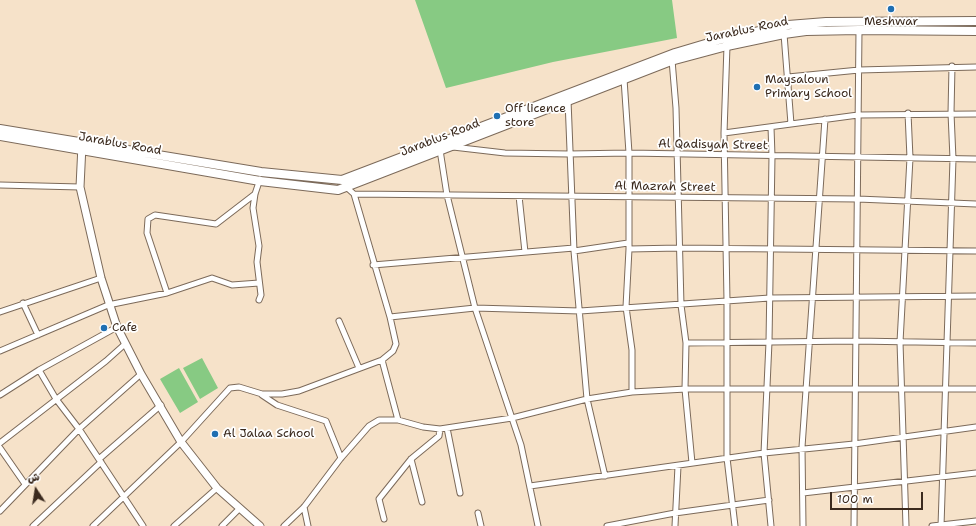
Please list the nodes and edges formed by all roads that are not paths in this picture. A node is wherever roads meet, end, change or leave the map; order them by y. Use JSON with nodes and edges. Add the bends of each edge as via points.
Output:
{"nodes":[{"id":1,"x":976,"y":21,"type":"edge"},
{"id":2,"x":859,"y":30,"type":"junction"},
{"id":3,"x":976,"y":31,"type":"edge"},
{"id":4,"x":784,"y":34,"type":"junction"},
{"id":5,"x":726,"y":46,"type":"junction"},
{"id":6,"x":676,"y":53,"type":"junction"},
{"id":7,"x":671,"y":61,"type":"junction"},
{"id":8,"x":952,"y":66,"type":"junction"},
{"id":9,"x":976,"y":67,"type":"edge"},
{"id":10,"x":859,"y":70,"type":"junction"},
{"id":11,"x":788,"y":77,"type":"junction"},
{"id":12,"x":624,"y":79,"type":"junction"},
{"id":13,"x":568,"y":99,"type":"junction"},
{"id":14,"x":908,"y":113,"type":"junction"},
{"id":15,"x":951,"y":113,"type":"junction"},
{"id":16,"x":976,"y":114,"type":"edge"},
{"id":17,"x":858,"y":115,"type":"junction"},
{"id":18,"x":825,"y":119,"type":"junction"},
{"id":19,"x":791,"y":124,"type":"junction"},
{"id":20,"x":771,"y":126,"type":"junction"},
{"id":21,"x":0,"y":129,"type":"edge"},
{"id":22,"x":724,"y":133,"type":"junction"},
{"id":23,"x":0,"y":136,"type":"edge"},
{"id":24,"x":449,"y":143,"type":"junction"},
{"id":25,"x":81,"y":146,"type":"junction"},
{"id":26,"x":440,"y":150,"type":"junction"},
{"id":27,"x":629,"y":153,"type":"junction"},
{"id":28,"x":569,"y":154,"type":"junction"},
{"id":29,"x":676,"y":154,"type":"junction"},
{"id":30,"x":725,"y":155,"type":"junction"},
{"id":31,"x":772,"y":156,"type":"junction"},
{"id":32,"x":822,"y":156,"type":"junction"},
{"id":33,"x":858,"y":157,"type":"junction"},
{"id":34,"x":910,"y":158,"type":"junction"},
{"id":35,"x":953,"y":159,"type":"junction"},
{"id":36,"x":976,"y":159,"type":"edge"},
{"id":37,"x":260,"y":177,"type":"junction"},
{"id":38,"x":342,"y":180,"type":"junction"},
{"id":39,"x":0,"y":185,"type":"edge"},
{"id":40,"x":80,"y":187,"type":"junction"},
{"id":41,"x":346,"y":188,"type":"junction"},
{"id":42,"x":255,"y":194,"type":"junction"},
{"id":43,"x":354,"y":194,"type":"junction"},
{"id":44,"x":448,"y":195,"type":"junction"},
{"id":45,"x":519,"y":196,"type":"junction"},
{"id":46,"x":571,"y":196,"type":"junction"},
{"id":47,"x":628,"y":197,"type":"junction"},
{"id":48,"x":677,"y":197,"type":"junction"},
{"id":49,"x":726,"y":198,"type":"junction"},
{"id":50,"x":772,"y":198,"type":"junction"},
{"id":51,"x":819,"y":199,"type":"junction"},
{"id":52,"x":858,"y":199,"type":"junction"},
{"id":53,"x":908,"y":202,"type":"junction"},
{"id":54,"x":952,"y":204,"type":"junction"},
{"id":55,"x":976,"y":204,"type":"edge"},
{"id":56,"x":628,"y":243,"type":"junction"},
{"id":57,"x":679,"y":248,"type":"junction"},
{"id":58,"x":726,"y":248,"type":"junction"},
{"id":59,"x":629,"y":249,"type":"junction"},
{"id":60,"x":771,"y":249,"type":"junction"},
{"id":61,"x":816,"y":249,"type":"junction"},
{"id":62,"x":574,"y":250,"type":"junction"},
{"id":63,"x":857,"y":250,"type":"junction"},
{"id":64,"x":905,"y":250,"type":"junction"},
{"id":65,"x":949,"y":251,"type":"junction"},
{"id":66,"x":976,"y":251,"type":"edge"},
{"id":67,"x":525,"y":252,"type":"junction"},
{"id":68,"x":463,"y":257,"type":"junction"},
{"id":69,"x":374,"y":265,"type":"junction"},
{"id":70,"x":101,"y":278,"type":"junction"},
{"id":71,"x":259,"y":283,"type":"junction"},
{"id":72,"x":168,"y":293,"type":"junction"},
{"id":73,"x":857,"y":296,"type":"junction"},
{"id":74,"x":903,"y":296,"type":"junction"},
{"id":75,"x":948,"y":296,"type":"junction"},
{"id":76,"x":976,"y":296,"type":"edge"},
{"id":77,"x":813,"y":297,"type":"junction"},
{"id":78,"x":770,"y":298,"type":"junction"},
{"id":79,"x":259,"y":300,"type":"dead end"},
{"id":80,"x":727,"y":301,"type":"junction"},
{"id":81,"x":23,"y":304,"type":"junction"},
{"id":82,"x":108,"y":305,"type":"junction"},
{"id":83,"x":681,"y":305,"type":"junction"},
{"id":84,"x":626,"y":307,"type":"junction"},
{"id":85,"x":474,"y":308,"type":"junction"},
{"id":86,"x":580,"y":311,"type":"junction"},
{"id":87,"x":0,"y":312,"type":"edge"},
{"id":88,"x":390,"y":317,"type":"junction"},
{"id":89,"x":340,"y":321,"type":"dead end"},
{"id":90,"x":117,"y":327,"type":"junction"},
{"id":91,"x":38,"y":335,"type":"junction"},
{"id":92,"x":856,"y":341,"type":"junction"},
{"id":93,"x":686,"y":342,"type":"junction"},
{"id":94,"x":769,"y":342,"type":"junction"},
{"id":95,"x":810,"y":342,"type":"junction"},
{"id":96,"x":900,"y":342,"type":"junction"},
{"id":97,"x":728,"y":343,"type":"junction"},
{"id":98,"x":946,"y":343,"type":"junction"},
{"id":99,"x":976,"y":343,"type":"edge"},
{"id":100,"x":125,"y":344,"type":"junction"},
{"id":101,"x":0,"y":351,"type":"edge"},
{"id":102,"x":382,"y":360,"type":"junction"},
{"id":103,"x":359,"y":368,"type":"junction"},
{"id":104,"x":39,"y":370,"type":"junction"},
{"id":105,"x":141,"y":374,"type":"junction"},
{"id":106,"x":728,"y":387,"type":"junction"},
{"id":107,"x":766,"y":388,"type":"junction"},
{"id":108,"x":807,"y":388,"type":"junction"},
{"id":109,"x":854,"y":388,"type":"junction"},
{"id":110,"x":901,"y":388,"type":"junction"},
{"id":111,"x":684,"y":389,"type":"junction"},
{"id":112,"x":947,"y":389,"type":"junction"},
{"id":113,"x":976,"y":389,"type":"edge"},
{"id":114,"x":632,"y":392,"type":"junction"},
{"id":115,"x":262,"y":394,"type":"junction"},
{"id":116,"x":0,"y":395,"type":"edge"},
{"id":117,"x":56,"y":399,"type":"junction"},
{"id":118,"x":587,"y":399,"type":"junction"},
{"id":119,"x":161,"y":405,"type":"junction"},
{"id":120,"x":512,"y":418,"type":"junction"},
{"id":121,"x":398,"y":420,"type":"junction"},
{"id":122,"x":976,"y":427,"type":"edge"},
{"id":123,"x":447,"y":428,"type":"junction"},
{"id":124,"x":79,"y":429,"type":"junction"},
{"id":125,"x":440,"y":429,"type":"junction"},
{"id":126,"x":944,"y":431,"type":"junction"},
{"id":127,"x":904,"y":437,"type":"junction"},
{"id":128,"x":181,"y":442,"type":"junction"},
{"id":129,"x":0,"y":443,"type":"edge"},
{"id":130,"x":854,"y":444,"type":"junction"},
{"id":131,"x":0,"y":448,"type":"edge"},
{"id":132,"x":802,"y":449,"type":"junction"},
{"id":133,"x":764,"y":453,"type":"junction"},
{"id":134,"x":341,"y":458,"type":"junction"},
{"id":135,"x":727,"y":458,"type":"junction"},
{"id":136,"x":411,"y":459,"type":"junction"},
{"id":137,"x":100,"y":460,"type":"junction"},
{"id":138,"x":692,"y":464,"type":"junction"},
{"id":139,"x":678,"y":466,"type":"junction"},
{"id":140,"x":976,"y":473,"type":"edge"},
{"id":141,"x":605,"y":476,"type":"junction"},
{"id":142,"x":944,"y":477,"type":"junction"},
{"id":143,"x":905,"y":481,"type":"junction"},
{"id":144,"x":25,"y":484,"type":"junction"},
{"id":145,"x":530,"y":486,"type":"junction"},
{"id":146,"x":854,"y":487,"type":"junction"},
{"id":147,"x":217,"y":488,"type":"junction"},
{"id":148,"x":460,"y":493,"type":"dead end"},
{"id":149,"x":803,"y":493,"type":"junction"},
{"id":150,"x":123,"y":496,"type":"junction"},
{"id":151,"x":769,"y":500,"type":"junction"},
{"id":152,"x":422,"y":502,"type":"dead end"},
{"id":153,"x":734,"y":505,"type":"junction"},
{"id":154,"x":304,"y":507,"type":"junction"},
{"id":155,"x":240,"y":508,"type":"junction"},
{"id":156,"x":0,"y":511,"type":"edge"},
{"id":157,"x":478,"y":513,"type":"dead end"},
{"id":158,"x":675,"y":513,"type":"junction"},
{"id":159,"x":384,"y":519,"type":"dead end"},
{"id":160,"x":976,"y":521,"type":"edge"},
{"id":161,"x":33,"y":526,"type":"edge"},
{"id":162,"x":93,"y":526,"type":"edge"},
{"id":163,"x":143,"y":526,"type":"edge"},
{"id":164,"x":174,"y":526,"type":"edge"},
{"id":165,"x":222,"y":526,"type":"edge"},
{"id":166,"x":260,"y":526,"type":"edge"},
{"id":167,"x":284,"y":526,"type":"edge"},
{"id":168,"x":308,"y":526,"type":"edge"},
{"id":169,"x":481,"y":526,"type":"edge"},
{"id":170,"x":538,"y":526,"type":"edge"},
{"id":171,"x":607,"y":526,"type":"edge"},
{"id":172,"x":675,"y":526,"type":"edge"},
{"id":173,"x":735,"y":526,"type":"edge"},
{"id":174,"x":771,"y":526,"type":"edge"},
{"id":175,"x":803,"y":526,"type":"edge"},
{"id":176,"x":854,"y":526,"type":"edge"},
{"id":177,"x":906,"y":526,"type":"edge"},
{"id":178,"x":932,"y":526,"type":"edge"},
{"id":179,"x":941,"y":526,"type":"edge"}],
"edges":[{"from":1,"to":6,"type":"main road","name":"Jarablus Road","via":[[826,22],[788,25],[722,39]]},
{"from":2,"to":3,"type":"main road","name":"Jarablus Road"},
{"from":2,"to":4,"type":"main road","name":"Jarablus Road"},
{"from":2,"to":10,"type":"street"},
{"from":4,"to":5,"type":"main road","name":"Jarablus Road"},
{"from":4,"to":11,"type":"street"},
{"from":5,"to":7,"type":"main road","name":"Jarablus Road"},
{"from":5,"to":22,"type":"street"},
{"from":6,"to":7,"type":"street"},
{"from":6,"to":13,"type":"main road","name":"Jarablus Road"},
{"from":7,"to":12,"type":"main road","name":"Jarablus Road"},
{"from":7,"to":29,"type":"street","via":[[676,108]]},
{"from":8,"to":9,"type":"street"},
{"from":8,"to":10,"type":"street"},
{"from":8,"to":15,"type":"street"},
{"from":10,"to":11,"type":"street"},
{"from":10,"to":17,"type":"street"},
{"from":11,"to":19,"type":"street"},
{"from":12,"to":13,"type":"main road","name":"Jarablus Road"},
{"from":12,"to":27,"type":"street"},
{"from":13,"to":24,"type":"main road","name":"Jarablus Road"},
{"from":13,"to":28,"type":"street"},
{"from":14,"to":15,"type":"street"},
{"from":14,"to":17,"type":"street"},
{"from":14,"to":34,"type":"street"},
{"from":15,"to":16,"type":"street"},
{"from":15,"to":35,"type":"street"},
{"from":17,"to":18,"type":"street"},
{"from":17,"to":33,"type":"street"},
{"from":18,"to":19,"type":"street"},
{"from":18,"to":32,"type":"street"},
{"from":19,"to":20,"type":"street"},
{"from":20,"to":22,"type":"street"},
{"from":20,"to":31,"type":"street"},
{"from":21,"to":25,"type":"main road","name":"Jarablus Road"},
{"from":22,"to":30,"type":"street"},
{"from":23,"to":25,"type":"main road","name":"Jarablus Road"},
{"from":24,"to":26,"type":"main road","name":"Jarablus Road"},
{"from":24,"to":28,"type":"street","name":"Al Qadisyah Street","via":[[505,153]]},
{"from":24,"to":38,"type":"main road","name":"Jarablus Road"},
{"from":25,"to":37,"type":"main road","name":"Jarablus Road"},
{"from":25,"to":40,"type":"main road"},
{"from":26,"to":41,"type":"main road","name":"Jarablus Road"},
{"from":26,"to":44,"type":"street"},
{"from":27,"to":28,"type":"street","name":"Al Qadisyah Street"},
{"from":27,"to":29,"type":"street","name":"Al Qadisyah Street"},
{"from":27,"to":47,"type":"street"},
{"from":28,"to":46,"type":"street"},
{"from":29,"to":30,"type":"street","name":"Al Qadisyah Street"},
{"from":29,"to":48,"type":"street"},
{"from":30,"to":31,"type":"street","name":"Al Qadisyah Street"},
{"from":30,"to":49,"type":"street"},
{"from":31,"to":32,"type":"street","name":"Al Qadisyah Street"},
{"from":31,"to":50,"type":"street"},
{"from":32,"to":33,"type":"street","name":"Al Qadisyah Street"},
{"from":32,"to":51,"type":"street"},
{"from":33,"to":34,"type":"street","name":"Al Qadisyah Street"},
{"from":33,"to":52,"type":"street"},
{"from":34,"to":35,"type":"street","name":"Al Qadisyah Street"},
{"from":34,"to":53,"type":"street"},
{"from":35,"to":36,"type":"street","name":"Al Qadisyah Street"},
{"from":35,"to":54,"type":"street"},
{"from":37,"to":38,"type":"main road","name":"Jarablus Road"},
{"from":37,"to":41,"type":"main road","name":"Jarablus Road","via":[[328,190]]},
{"from":37,"to":42,"type":"street"},
{"from":38,"to":41,"type":"street"},
{"from":39,"to":40,"type":"street"},
{"from":40,"to":70,"type":"main road"},
{"from":41,"to":43,"type":"street"},
{"from":42,"to":71,"type":"street","via":[[252,208],[259,246]]},
{"from":42,"to":72,"type":"street","via":[[216,224],[155,215],[148,219],[147,233]]},
{"from":43,"to":44,"type":"street","name":"Al Mazrah Street"},
{"from":43,"to":69,"type":"street"},
{"from":44,"to":45,"type":"street","name":"Al Mazrah Street"},
{"from":44,"to":68,"type":"street"},
{"from":45,"to":46,"type":"street","name":"Al Mazrah Street"},
{"from":45,"to":67,"type":"street"},
{"from":46,"to":47,"type":"street","name":"Al Mazrah Street"},
{"from":46,"to":62,"type":"street"},
{"from":47,"to":48,"type":"street","name":"Al Mazrah Street"},
{"from":47,"to":56,"type":"street"},
{"from":48,"to":49,"type":"street","name":"Al Mazrah Street"},
{"from":48,"to":57,"type":"street"},
{"from":49,"to":50,"type":"street","name":"Al Mazrah Street"},
{"from":49,"to":58,"type":"street"},
{"from":50,"to":51,"type":"street","name":"Al Mazrah Street"},
{"from":50,"to":60,"type":"street"},
{"from":51,"to":52,"type":"street","name":"Al Mazrah Street"},
{"from":51,"to":61,"type":"street"},
{"from":52,"to":53,"type":"street","name":"Al Mazrah Street"},
{"from":52,"to":63,"type":"street"},
{"from":53,"to":54,"type":"street","name":"Al Mazrah Street"},
{"from":53,"to":64,"type":"street"},
{"from":54,"to":55,"type":"street","name":"Al Mazrah Street"},
{"from":54,"to":65,"type":"street"},
{"from":56,"to":59,"type":"street"},
{"from":56,"to":62,"type":"street"},
{"from":57,"to":58,"type":"street"},
{"from":57,"to":59,"type":"street"},
{"from":57,"to":83,"type":"street"},
{"from":58,"to":60,"type":"street"},
{"from":58,"to":80,"type":"street"},
{"from":59,"to":84,"type":"street"},
{"from":60,"to":61,"type":"street"},
{"from":60,"to":78,"type":"street"},
{"from":61,"to":63,"type":"street"},
{"from":61,"to":77,"type":"street"},
{"from":62,"to":67,"type":"street"},
{"from":62,"to":86,"type":"street"},
{"from":63,"to":64,"type":"street"},
{"from":63,"to":73,"type":"street"},
{"from":64,"to":65,"type":"street"},
{"from":64,"to":74,"type":"street"},
{"from":65,"to":66,"type":"street"},
{"from":65,"to":75,"type":"street"},
{"from":67,"to":68,"type":"street"},
{"from":68,"to":69,"type":"street"},
{"from":68,"to":85,"type":"street"},
{"from":69,"to":88,"type":"street"},
{"from":70,"to":81,"type":"street"},
{"from":70,"to":82,"type":"main road"},
{"from":71,"to":72,"type":"street","via":[[232,285],[212,278]]},
{"from":71,"to":79,"type":"street"},
{"from":72,"to":82,"type":"street"},
{"from":73,"to":74,"type":"street"},
{"from":73,"to":77,"type":"street"},
{"from":73,"to":92,"type":"street"},
{"from":74,"to":75,"type":"street"},
{"from":74,"to":96,"type":"street"},
{"from":75,"to":76,"type":"street"},
{"from":75,"to":98,"type":"street"},
{"from":77,"to":78,"type":"street"},
{"from":77,"to":95,"type":"street"},
{"from":78,"to":80,"type":"street"},
{"from":78,"to":94,"type":"street"},
{"from":80,"to":83,"type":"street"},
{"from":80,"to":97,"type":"street"},
{"from":81,"to":87,"type":"street"},
{"from":81,"to":91,"type":"street"},
{"from":82,"to":90,"type":"main road"},
{"from":82,"to":91,"type":"street"},
{"from":83,"to":84,"type":"street"},
{"from":83,"to":93,"type":"street"},
{"from":84,"to":86,"type":"street"},
{"from":84,"to":114,"type":"street","via":[[632,350]]},
{"from":85,"to":86,"type":"street"},
{"from":85,"to":88,"type":"street"},
{"from":85,"to":120,"type":"street"},
{"from":86,"to":118,"type":"street"},
{"from":88,"to":102,"type":"street","via":[[396,344],[393,351]]},
{"from":89,"to":103,"type":"street"},
{"from":90,"to":100,"type":"main road"},
{"from":90,"to":104,"type":"street"},
{"from":91,"to":101,"type":"street"},
{"from":92,"to":95,"type":"street"},
{"from":92,"to":96,"type":"street"},
{"from":92,"to":109,"type":"street"},
{"from":93,"to":97,"type":"street"},
{"from":93,"to":111,"type":"street"},
{"from":94,"to":95,"type":"street"},
{"from":94,"to":97,"type":"street"},
{"from":94,"to":107,"type":"street"},
{"from":95,"to":108,"type":"street"},
{"from":96,"to":98,"type":"street"},
{"from":96,"to":110,"type":"street"},
{"from":97,"to":106,"type":"street"},
{"from":98,"to":99,"type":"street"},
{"from":98,"to":112,"type":"street"},
{"from":100,"to":105,"type":"main road"},
{"from":100,"to":117,"type":"street"},
{"from":102,"to":103,"type":"street"},
{"from":102,"to":121,"type":"street"},
{"from":103,"to":115,"type":"street","via":[[299,391]]},
{"from":104,"to":116,"type":"street"},
{"from":104,"to":117,"type":"street"},
{"from":105,"to":119,"type":"main road"},
{"from":105,"to":124,"type":"street"},
{"from":106,"to":107,"type":"street"},
{"from":106,"to":111,"type":"street"},
{"from":106,"to":135,"type":"street"},
{"from":107,"to":108,"type":"street"},
{"from":107,"to":133,"type":"street"},
{"from":108,"to":109,"type":"street"},
{"from":108,"to":132,"type":"street"},
{"from":109,"to":110,"type":"street"},
{"from":109,"to":130,"type":"street"},
{"from":110,"to":112,"type":"street"},
{"from":110,"to":127,"type":"street"},
{"from":111,"to":114,"type":"street"},
{"from":111,"to":138,"type":"street"},
{"from":112,"to":113,"type":"street"},
{"from":112,"to":126,"type":"street"},
{"from":114,"to":118,"type":"street"},
{"from":115,"to":128,"type":"street","via":[[239,387],[230,388]]},
{"from":115,"to":134,"type":"street","via":[[277,405],[326,421]]},
{"from":117,"to":124,"type":"street"},
{"from":117,"to":129,"type":"street"},
{"from":118,"to":120,"type":"street"},
{"from":118,"to":141,"type":"street"},
{"from":119,"to":128,"type":"main road"},
{"from":119,"to":137,"type":"street"},
{"from":120,"to":123,"type":"street"},
{"from":120,"to":145,"type":"street"},
{"from":121,"to":125,"type":"street"},
{"from":121,"to":134,"type":"street","via":[[379,420],[369,426]]},
{"from":122,"to":126,"type":"street"},
{"from":123,"to":125,"type":"street"},
{"from":123,"to":148,"type":"street"},
{"from":124,"to":137,"type":"street"},
{"from":124,"to":144,"type":"street"},
{"from":125,"to":136,"type":"street","via":[[439,436]]},
{"from":126,"to":127,"type":"street"},
{"from":126,"to":142,"type":"street"},
{"from":127,"to":130,"type":"street"},
{"from":127,"to":143,"type":"street"},
{"from":128,"to":147,"type":"main road"},
{"from":128,"to":150,"type":"street"},
{"from":130,"to":132,"type":"street"},
{"from":130,"to":146,"type":"street"},
{"from":131,"to":144,"type":"street"},
{"from":132,"to":133,"type":"street"},
{"from":132,"to":149,"type":"street"},
{"from":133,"to":135,"type":"street"},
{"from":133,"to":151,"type":"street"},
{"from":134,"to":154,"type":"street"},
{"from":135,"to":138,"type":"street"},
{"from":135,"to":153,"type":"street"},
{"from":136,"to":152,"type":"street"},
{"from":136,"to":159,"type":"street","via":[[379,499]]},
{"from":137,"to":150,"type":"street"},
{"from":137,"to":161,"type":"street"},
{"from":138,"to":139,"type":"street"},
{"from":139,"to":141,"type":"street"},
{"from":139,"to":158,"type":"street"},
{"from":140,"to":142,"type":"street"},
{"from":141,"to":145,"type":"street"},
{"from":142,"to":143,"type":"street"},
{"from":142,"to":179,"type":"street"},
{"from":143,"to":146,"type":"street"},
{"from":143,"to":177,"type":"street"},
{"from":144,"to":156,"type":"street"},
{"from":145,"to":170,"type":"street"},
{"from":146,"to":149,"type":"street"},
{"from":146,"to":176,"type":"street"},
{"from":147,"to":155,"type":"main road"},
{"from":147,"to":164,"type":"street"},
{"from":149,"to":175,"type":"street"},
{"from":150,"to":162,"type":"street"},
{"from":150,"to":163,"type":"street"},
{"from":151,"to":153,"type":"street"},
{"from":151,"to":174,"type":"street"},
{"from":153,"to":158,"type":"street"},
{"from":153,"to":173,"type":"street"},
{"from":154,"to":167,"type":"street"},
{"from":154,"to":168,"type":"street"},
{"from":155,"to":165,"type":"street"},
{"from":155,"to":166,"type":"main road"},
{"from":157,"to":169,"type":"street"},
{"from":158,"to":171,"type":"street"},
{"from":158,"to":172,"type":"street"},
{"from":160,"to":179,"type":"street"},
{"from":178,"to":179,"type":"street"}]}
